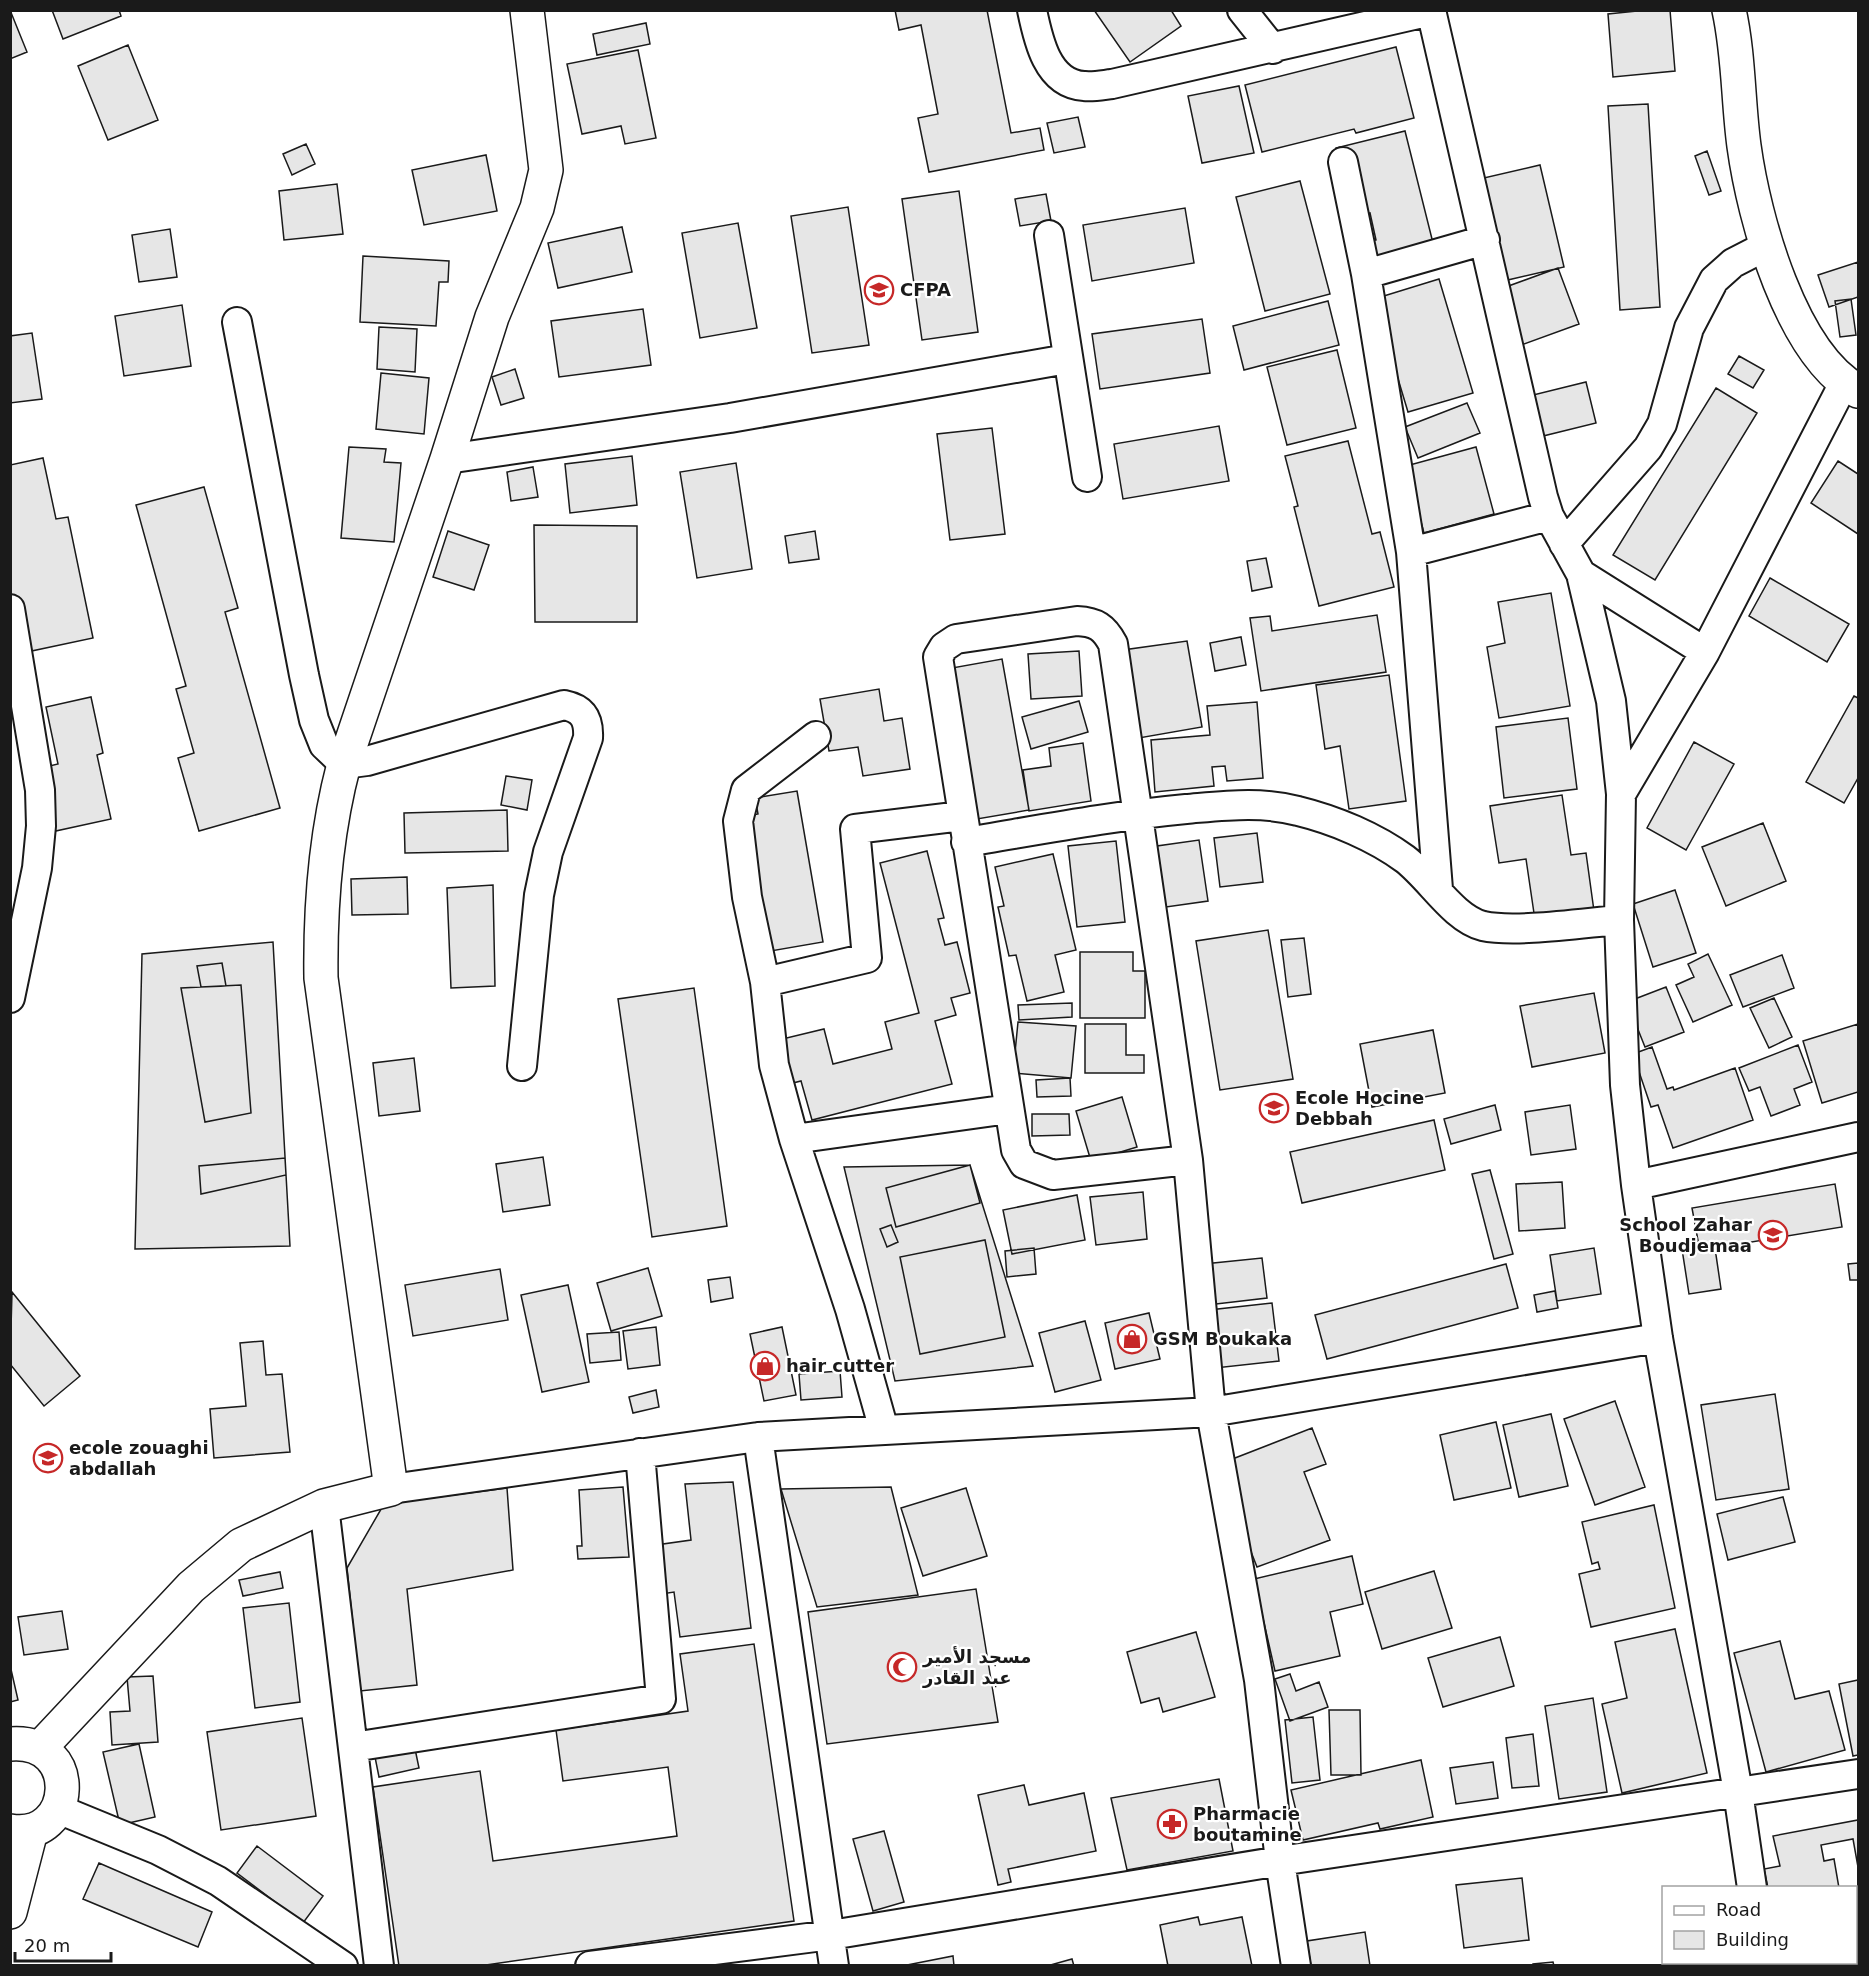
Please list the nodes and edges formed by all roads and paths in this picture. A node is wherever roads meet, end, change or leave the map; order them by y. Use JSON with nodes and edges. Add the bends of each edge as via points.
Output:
{"nodes":[{"id":1,"x":526,"y":10,"type":"edge"},
{"id":2,"x":1032,"y":10,"type":"edge"},
{"id":3,"x":1242,"y":10,"type":"edge"},
{"id":4,"x":1730,"y":10,"type":"edge"},
{"id":5,"x":1431,"y":11,"type":"edge"},
{"id":6,"x":1273,"y":49,"type":"junction"},
{"id":7,"x":1343,"y":162,"type":"dead end"},
{"id":8,"x":1049,"y":235,"type":"dead end"},
{"id":9,"x":1485,"y":240,"type":"junction"},
{"id":10,"x":1768,"y":245,"type":"junction"},
{"id":11,"x":1366,"y":274,"type":"junction"},
{"id":12,"x":237,"y":322,"type":"dead end"},
{"id":13,"x":1067,"y":359,"type":"junction"},
{"id":14,"x":1851,"y":387,"type":"edge"},
{"id":15,"x":447,"y":459,"type":"junction"},
{"id":16,"x":1087,"y":477,"type":"dead end"},
{"id":17,"x":1549,"y":516,"type":"junction"},
{"id":18,"x":1564,"y":544,"type":"junction"},
{"id":19,"x":1411,"y":552,"type":"junction"},
{"id":20,"x":1581,"y":574,"type":"junction"},
{"id":21,"x":10,"y":609,"type":"edge"},
{"id":22,"x":1705,"y":652,"type":"junction"},
{"id":23,"x":816,"y":736,"type":"dead end"},
{"id":24,"x":344,"y":764,"type":"junction"},
{"id":25,"x":1621,"y":794,"type":"junction"},
{"id":26,"x":1138,"y":814,"type":"junction"},
{"id":27,"x":964,"y":829,"type":"junction"},
{"id":28,"x":1438,"y":890,"type":"junction"},
{"id":29,"x":1619,"y":921,"type":"junction"},
{"id":30,"x":765,"y":982,"type":"junction"},
{"id":31,"x":10,"y":998,"type":"edge"},
{"id":32,"x":522,"y":1066,"type":"dead end"},
{"id":33,"x":1009,"y":1109,"type":"junction"},
{"id":34,"x":1858,"y":1137,"type":"edge"},
{"id":35,"x":794,"y":1139,"type":"junction"},
{"id":36,"x":1188,"y":1160,"type":"junction"},
{"id":37,"x":1636,"y":1185,"type":"junction"},
{"id":38,"x":1658,"y":1338,"type":"junction"},
{"id":39,"x":1211,"y":1412,"type":"junction"},
{"id":40,"x":884,"y":1430,"type":"junction"},
{"id":41,"x":758,"y":1437,"type":"junction"},
{"id":42,"x":640,"y":1453,"type":"junction"},
{"id":43,"x":391,"y":1488,"type":"junction"},
{"id":44,"x":324,"y":1506,"type":"junction"},
{"id":45,"x":26,"y":1746,"type":"edge"},
{"id":46,"x":352,"y":1746,"type":"junction"},
{"id":47,"x":1858,"y":1774,"type":"edge"},
{"id":48,"x":1738,"y":1792,"type":"junction"},
{"id":49,"x":58,"y":1809,"type":"junction"},
{"id":50,"x":21,"y":1831,"type":"edge"},
{"id":51,"x":1280,"y":1861,"type":"junction"},
{"id":52,"x":1752,"y":1886,"type":"edge"},
{"id":53,"x":10,"y":1912,"type":"edge"},
{"id":54,"x":831,"y":1935,"type":"junction"},
{"id":55,"x":343,"y":1965,"type":"edge"},
{"id":56,"x":379,"y":1965,"type":"edge"},
{"id":57,"x":590,"y":1965,"type":"edge"},
{"id":58,"x":834,"y":1965,"type":"edge"},
{"id":59,"x":1296,"y":1965,"type":"edge"}],
"edges":[{"from":1,"to":15,"type":"street","via":[[546,170],[537,208],[492,317]]},
{"from":2,"to":6,"type":"street","via":[[1046,59],[1062,79],[1082,86],[1112,84]]},
{"from":3,"to":6,"type":"street"},
{"from":4,"to":10,"type":"street","via":[[1744,148]]},
{"from":5,"to":6,"type":"street"},
{"from":5,"to":9,"type":"street"},
{"from":7,"to":11,"type":"street"},
{"from":8,"to":13,"type":"street"},
{"from":9,"to":11,"type":"street"},
{"from":9,"to":17,"type":"street"},
{"from":10,"to":14,"type":"street","via":[[1786,298],[1811,346]]},
{"from":10,"to":18,"type":"street","via":[[1733,263],[1714,280],[1689,328],[1662,424],[1648,448]]},
{"from":11,"to":19,"type":"street"},
{"from":12,"to":24,"type":"street","via":[[314,720],[324,746]]},
{"from":13,"to":15,"type":"street","via":[[730,418]]},
{"from":13,"to":16,"type":"street"},
{"from":14,"to":22,"type":"street"},
{"from":15,"to":24,"type":"street"},
{"from":17,"to":18,"type":"street"},
{"from":17,"to":19,"type":"street"},
{"from":18,"to":20,"type":"street"},
{"from":19,"to":28,"type":"street"},
{"from":20,"to":22,"type":"street"},
{"from":20,"to":25,"type":"street","via":[[1611,701]]},
{"from":21,"to":31,"type":"street","via":[[40,790],[41,826],[37,868]]},
{"from":22,"to":25,"type":"street"},
{"from":23,"to":30,"type":"street","via":[[746,790],[738,821],[747,897]]},
{"from":24,"to":32,"type":"street","via":[[393,755],[564,705],[584,714],[589,725],[588,738],[548,852],[539,895]]},
{"from":24,"to":43,"type":"street","via":[[331,812],[321,902],[321,978]]},
{"from":25,"to":29,"type":"street"},
{"from":26,"to":27,"type":"street"},
{"from":26,"to":27,"type":"street","via":[[1113,644],[1105,629],[1092,621],[1077,621],[956,639],[938,657]]},
{"from":26,"to":28,"type":"street","via":[[1237,805],[1300,811],[1387,847]]},
{"from":26,"to":36,"type":"street"},
{"from":27,"to":30,"type":"street","via":[[855,829],[867,958]]},
{"from":27,"to":33,"type":"street"},
{"from":28,"to":29,"type":"street","via":[[1460,916],[1484,926]]},
{"from":29,"to":37,"type":"street","via":[[1625,1085]]},
{"from":30,"to":35,"type":"street","via":[[774,1065]]},
{"from":33,"to":35,"type":"street"},
{"from":33,"to":36,"type":"street","via":[[1016,1150],[1024,1164],[1035,1170],[1053,1175]]},
{"from":34,"to":37,"type":"street"},
{"from":35,"to":40,"type":"street","via":[[850,1309]]},
{"from":36,"to":39,"type":"street"},
{"from":37,"to":38,"type":"street"},
{"from":38,"to":39,"type":"street"},
{"from":38,"to":48,"type":"street"},
{"from":39,"to":40,"type":"street"},
{"from":39,"to":51,"type":"street","via":[[1259,1680]]},
{"from":40,"to":41,"type":"street"},
{"from":41,"to":42,"type":"street"},
{"from":41,"to":54,"type":"street"},
{"from":42,"to":43,"type":"street"},
{"from":42,"to":46,"type":"street","via":[[661,1699]]},
{"from":43,"to":44,"type":"street"},
{"from":44,"to":45,"type":"street","via":[[241,1545],[191,1587]]},
{"from":44,"to":46,"type":"street"},
{"from":45,"to":49,"type":"street","via":[[54,1760],[62,1775],[63,1793]]},
{"from":46,"to":56,"type":"street"},
{"from":47,"to":48,"type":"street"},
{"from":48,"to":51,"type":"street"},
{"from":48,"to":52,"type":"street"},
{"from":49,"to":50,"type":"street","via":[[46,1823]]},
{"from":49,"to":55,"type":"street","via":[[158,1850],[218,1881]]},
{"from":50,"to":53,"type":"street"},
{"from":51,"to":54,"type":"street"},
{"from":51,"to":59,"type":"street"},
{"from":54,"to":57,"type":"street"},
{"from":54,"to":58,"type":"street"}]}
